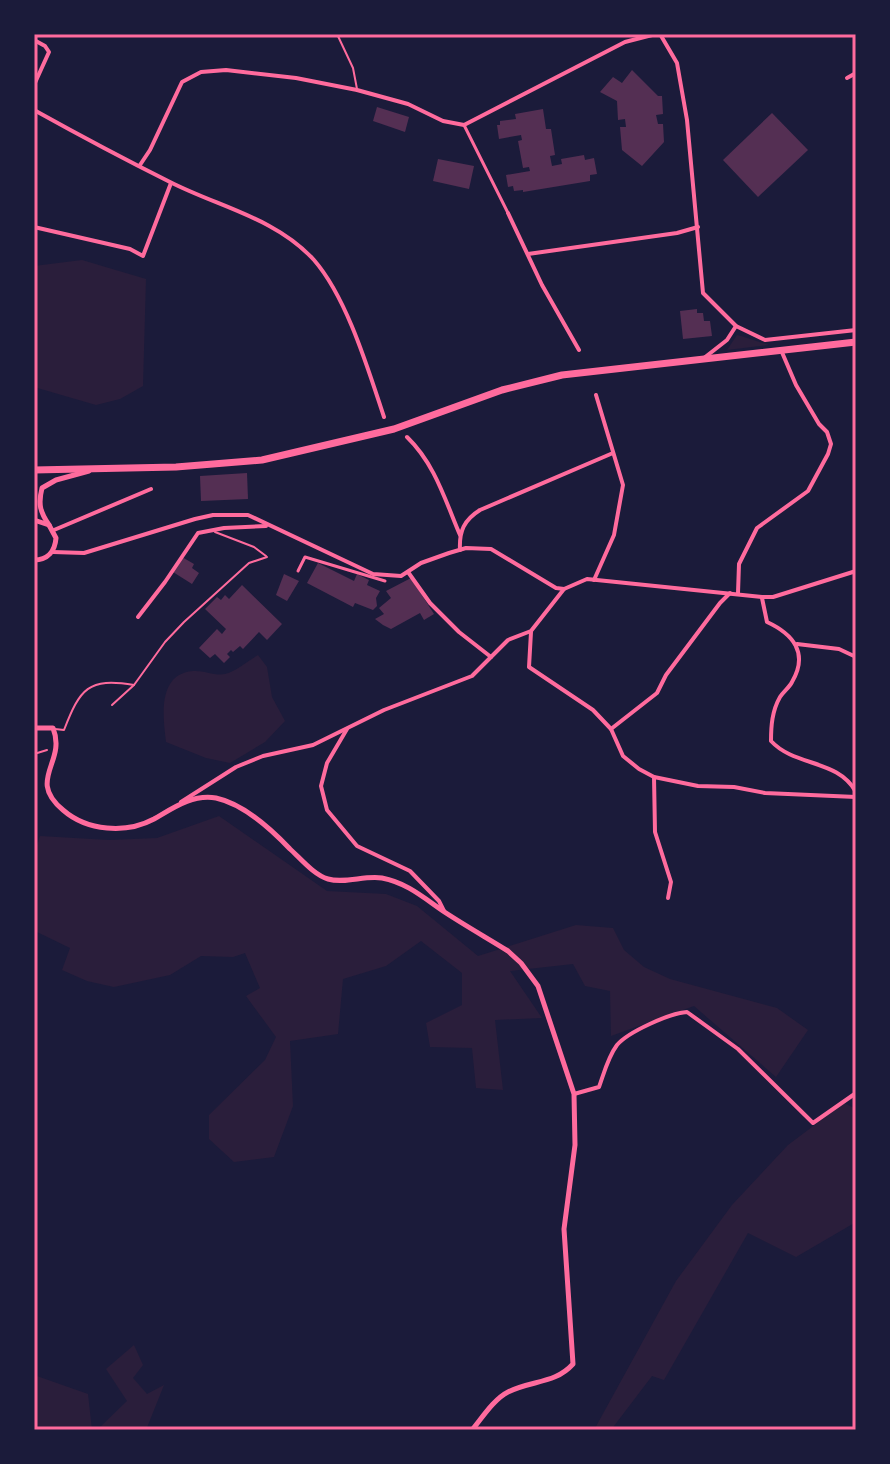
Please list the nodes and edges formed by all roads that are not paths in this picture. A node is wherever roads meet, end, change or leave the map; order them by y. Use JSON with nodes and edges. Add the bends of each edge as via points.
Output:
{"nodes":[{"id":1,"x":337,"y":34,"type":"edge"},
{"id":2,"x":658,"y":34,"type":"edge"},
{"id":3,"x":34,"y":40,"type":"edge"},
{"id":4,"x":856,"y":73,"type":"edge"},
{"id":5,"x":847,"y":78,"type":"dead end"},
{"id":6,"x":34,"y":85,"type":"edge"},
{"id":7,"x":357,"y":90,"type":"junction"},
{"id":8,"x":34,"y":110,"type":"edge"},
{"id":9,"x":464,"y":125,"type":"junction"},
{"id":10,"x":140,"y":165,"type":"junction"},
{"id":11,"x":171,"y":183,"type":"junction"},
{"id":12,"x":508,"y":213,"type":"joint"},
{"id":13,"x":34,"y":227,"type":"edge"},
{"id":14,"x":698,"y":227,"type":"junction"},
{"id":15,"x":528,"y":254,"type":"junction"},
{"id":16,"x":736,"y":326,"type":"junction"},
{"id":17,"x":856,"y":330,"type":"edge"},
{"id":18,"x":856,"y":342,"type":"edge"},
{"id":19,"x":579,"y":350,"type":"dead end"},
{"id":20,"x":781,"y":350,"type":"junction"},
{"id":21,"x":701,"y":360,"type":"junction"},
{"id":22,"x":596,"y":395,"type":"dead end"},
{"id":23,"x":384,"y":417,"type":"dead end"},
{"id":24,"x":407,"y":437,"type":"dead end"},
{"id":25,"x":613,"y":453,"type":"junction"},
{"id":26,"x":95,"y":469,"type":"junction"},
{"id":27,"x":34,"y":470,"type":"edge"},
{"id":28,"x":151,"y":489,"type":"dead end"},
{"id":29,"x":34,"y":520,"type":"edge"},
{"id":30,"x":269,"y":526,"type":"junction"},
{"id":31,"x":52,"y":528,"type":"junction"},
{"id":32,"x":209,"y":530,"type":"junction"},
{"id":33,"x":460,"y":535,"type":"junction"},
{"id":34,"x":460,"y":550,"type":"junction"},
{"id":35,"x":53,"y":552,"type":"junction"},
{"id":36,"x":34,"y":560,"type":"edge"},
{"id":37,"x":298,"y":571,"type":"dead end"},
{"id":38,"x":856,"y":571,"type":"edge"},
{"id":39,"x":408,"y":572,"type":"junction"},
{"id":40,"x":594,"y":580,"type":"junction"},
{"id":41,"x":385,"y":581,"type":"dead end"},
{"id":42,"x":564,"y":589,"type":"junction"},
{"id":43,"x":730,"y":593,"type":"junction"},
{"id":44,"x":738,"y":593,"type":"junction"},
{"id":45,"x":762,"y":597,"type":"junction"},
{"id":46,"x":138,"y":617,"type":"dead end"},
{"id":47,"x":531,"y":631,"type":"junction"},
{"id":48,"x":797,"y":644,"type":"junction"},
{"id":49,"x":491,"y":657,"type":"junction"},
{"id":50,"x":856,"y":657,"type":"edge"},
{"id":51,"x":134,"y":685,"type":"junction"},
{"id":52,"x":112,"y":705,"type":"dead end"},
{"id":53,"x":348,"y":727,"type":"junction"},
{"id":54,"x":34,"y":728,"type":"edge"},
{"id":55,"x":53,"y":728,"type":"junction"},
{"id":56,"x":611,"y":729,"type":"junction"},
{"id":57,"x":654,"y":777,"type":"junction"},
{"id":58,"x":856,"y":794,"type":"edge"},
{"id":59,"x":172,"y":807,"type":"junction"},
{"id":60,"x":668,"y":898,"type":"dead end"},
{"id":61,"x":444,"y":911,"type":"junction"},
{"id":62,"x":856,"y":1093,"type":"edge"},
{"id":63,"x":574,"y":1094,"type":"junction"},
{"id":64,"x":472,"y":1430,"type":"edge"}],
"edges":[{"from":1,"to":7,"type":"lane"},
{"from":2,"to":9,"type":"street","via":[[625,42]]},
{"from":2,"to":14,"type":"street","via":[[677,63]]},
{"from":3,"to":6,"type":"street","via":[[49,52]]},
{"from":4,"to":5,"type":"street"},
{"from":7,"to":9,"type":"street"},
{"from":7,"to":10,"type":"street","via":[[226,70],[201,72],[182,82]]},
{"from":8,"to":10,"type":"street"},
{"from":9,"to":12,"type":"street"},
{"from":10,"to":11,"type":"street"},
{"from":11,"to":13,"type":"street","via":[[143,256]]},
{"from":11,"to":23,"type":"street","via":[[270,226],[293,239],[316,263],[351,327]]},
{"from":12,"to":15,"type":"street"},
{"from":14,"to":15,"type":"street"},
{"from":14,"to":16,"type":"street","via":[[703,293]]},
{"from":15,"to":19,"type":"street"},
{"from":16,"to":17,"type":"street","via":[[765,340]]},
{"from":16,"to":21,"type":"street"},
{"from":18,"to":20,"type":"main road"},
{"from":20,"to":21,"type":"main road"},
{"from":20,"to":44,"type":"street","via":[[831,444],[808,491],[757,528],[739,564]]},
{"from":21,"to":26,"type":"main road","via":[[562,375],[502,390],[394,429],[262,460]]},
{"from":22,"to":25,"type":"street"},
{"from":24,"to":33,"type":"street","via":[[439,481]]},
{"from":25,"to":33,"type":"street","via":[[480,510],[468,518]]},
{"from":25,"to":40,"type":"street","via":[[623,485],[614,535]]},
{"from":26,"to":27,"type":"main road"},
{"from":26,"to":31,"type":"street","via":[[42,488],[41,513]]},
{"from":28,"to":31,"type":"street"},
{"from":29,"to":31,"type":"street"},
{"from":30,"to":32,"type":"street"},
{"from":30,"to":35,"type":"street","via":[[248,515],[213,515],[84,553]]},
{"from":30,"to":39,"type":"street","via":[[373,574]]},
{"from":31,"to":35,"type":"street"},
{"from":32,"to":46,"type":"street","via":[[198,533]]},
{"from":32,"to":51,"type":"lane","via":[[267,557],[249,563],[184,622]]},
{"from":33,"to":34,"type":"street"},
{"from":34,"to":39,"type":"street"},
{"from":34,"to":42,"type":"street","via":[[491,549]]},
{"from":35,"to":36,"type":"street"},
{"from":37,"to":41,"type":"street","via":[[305,557]]},
{"from":38,"to":45,"type":"street"},
{"from":39,"to":49,"type":"street","via":[[430,603]]},
{"from":40,"to":42,"type":"street"},
{"from":40,"to":43,"type":"street"},
{"from":42,"to":47,"type":"street"},
{"from":43,"to":44,"type":"street"},
{"from":43,"to":56,"type":"street","via":[[657,693]]},
{"from":44,"to":45,"type":"street"},
{"from":45,"to":48,"type":"street","via":[[767,622]]},
{"from":47,"to":49,"type":"street","via":[[508,640]]},
{"from":47,"to":56,"type":"street","via":[[529,667],[593,710]]},
{"from":48,"to":50,"type":"street","via":[[839,649]]},
{"from":48,"to":58,"type":"street","via":[[798,666],[779,698],[771,741],[780,751],[849,779]]},
{"from":49,"to":53,"type":"street","via":[[472,676]]},
{"from":51,"to":52,"type":"lane"},
{"from":51,"to":55,"type":"lane","via":[[95,684],[75,702],[64,730]]},
{"from":53,"to":59,"type":"street","via":[[313,745],[236,767]]},
{"from":53,"to":61,"type":"street","via":[[327,763],[321,786],[327,810],[357,846],[410,871]]},
{"from":54,"to":55,"type":"street"},
{"from":55,"to":59,"type":"street","via":[[58,748],[46,778],[48,795],[80,822],[132,827]]},
{"from":56,"to":57,"type":"street","via":[[623,756]]},
{"from":57,"to":58,"type":"street","via":[[765,793]]},
{"from":57,"to":60,"type":"street","via":[[655,832],[671,882]]},
{"from":59,"to":61,"type":"street","via":[[213,797],[237,804],[327,879],[380,878],[410,887]]},
{"from":61,"to":63,"type":"street","via":[[508,951],[538,986]]},
{"from":62,"to":63,"type":"street","via":[[813,1123],[738,1049],[687,1012],[621,1041],[599,1087]]},
{"from":63,"to":64,"type":"street","via":[[575,1145],[564,1229],[573,1364],[561,1377],[504,1394]]}]}
